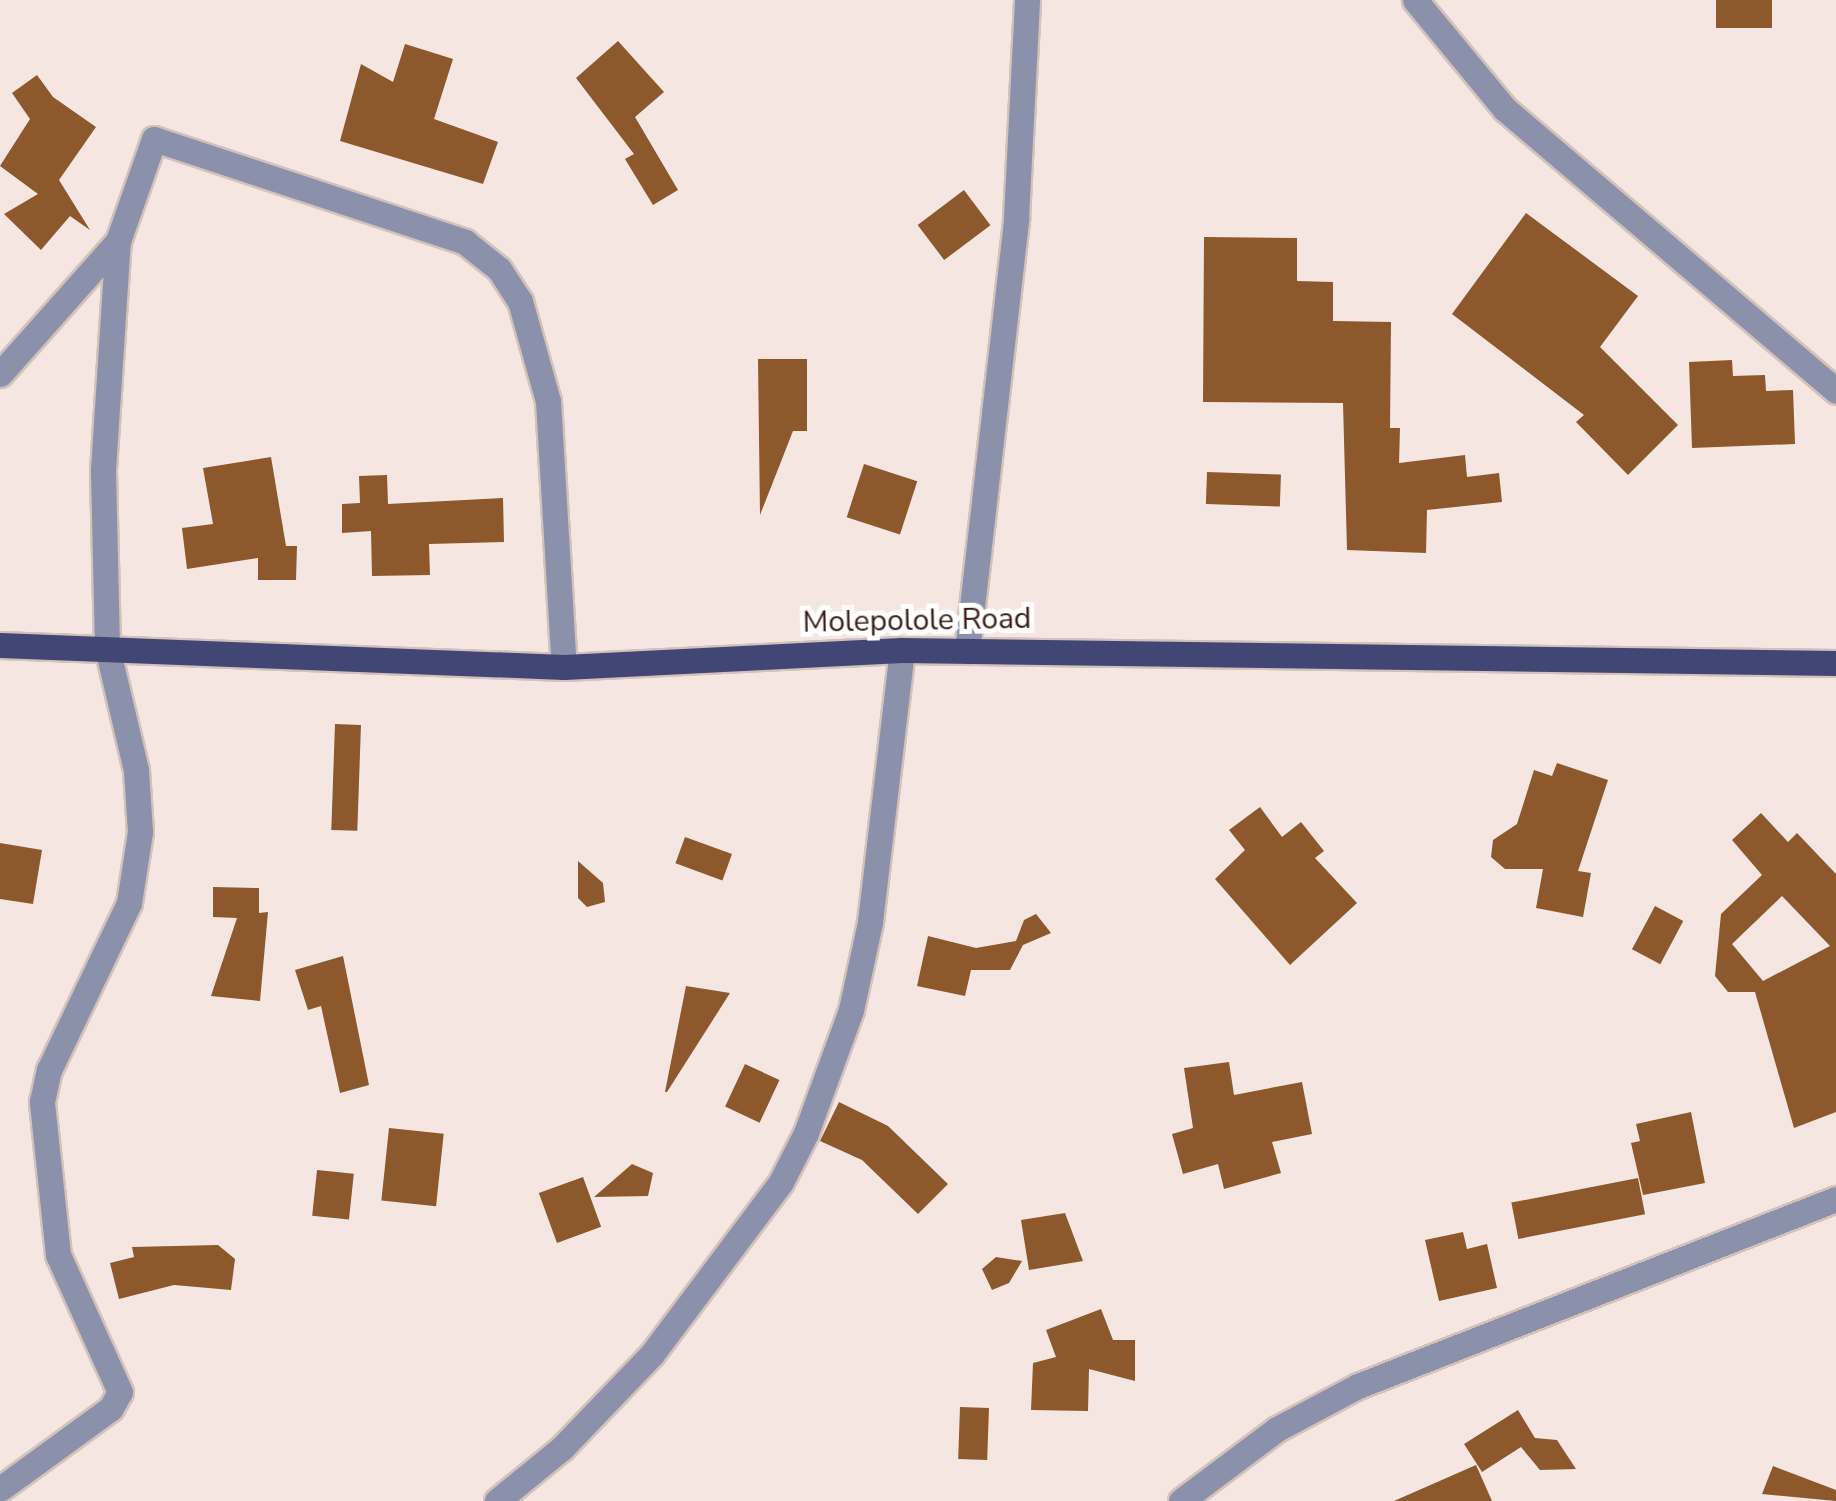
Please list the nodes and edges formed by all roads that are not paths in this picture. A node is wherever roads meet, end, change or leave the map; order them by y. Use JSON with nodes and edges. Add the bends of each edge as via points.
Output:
{"nodes":[{"id":1,"x":1027,"y":0,"type":"edge"},
{"id":2,"x":1414,"y":0,"type":"edge"},
{"id":3,"x":118,"y":241,"type":"junction"},
{"id":4,"x":0,"y":374,"type":"edge"},
{"id":5,"x":1836,"y":391,"type":"edge"},
{"id":6,"x":0,"y":645,"type":"edge"},
{"id":7,"x":106,"y":647,"type":"junction"},
{"id":8,"x":902,"y":650,"type":"junction"},
{"id":9,"x":966,"y":651,"type":"junction"},
{"id":10,"x":1836,"y":662,"type":"edge"},
{"id":11,"x":564,"y":667,"type":"junction"},
{"id":12,"x":1836,"y":1199,"type":"edge"},
{"id":13,"x":0,"y":1490,"type":"edge"},
{"id":14,"x":497,"y":1501,"type":"edge"},
{"id":15,"x":1180,"y":1501,"type":"edge"}],
"edges":[{"from":1,"to":9,"type":"street","via":[[1016,218]]},
{"from":2,"to":5,"type":"street","via":[[1505,110]]},
{"from":3,"to":4,"type":"street"},
{"from":3,"to":7,"type":"street","via":[[103,470]]},
{"from":3,"to":11,"type":"street","via":[[154,139],[465,242],[499,268],[520,300],[548,400]]},
{"from":6,"to":7,"type":"main road","name":"Molepolole Road"},
{"from":7,"to":11,"type":"main road","name":"Molepolole Road"},
{"from":7,"to":13,"type":"street","via":[[136,770],[137,850],[129,903],[49,1070],[42,1102],[58,1255],[120,1392],[111,1408]]},
{"from":8,"to":9,"type":"main road","name":"Molepolole Road"},
{"from":8,"to":11,"type":"main road","name":"Molepolole Road"},
{"from":8,"to":14,"type":"street","via":[[870,922],[851,1010],[806,1132],[781,1182],[652,1354],[562,1448]]},
{"from":9,"to":10,"type":"main road","name":"Molepolole Road"},
{"from":12,"to":15,"type":"street","via":[[1358,1386],[1277,1429]]}]}
